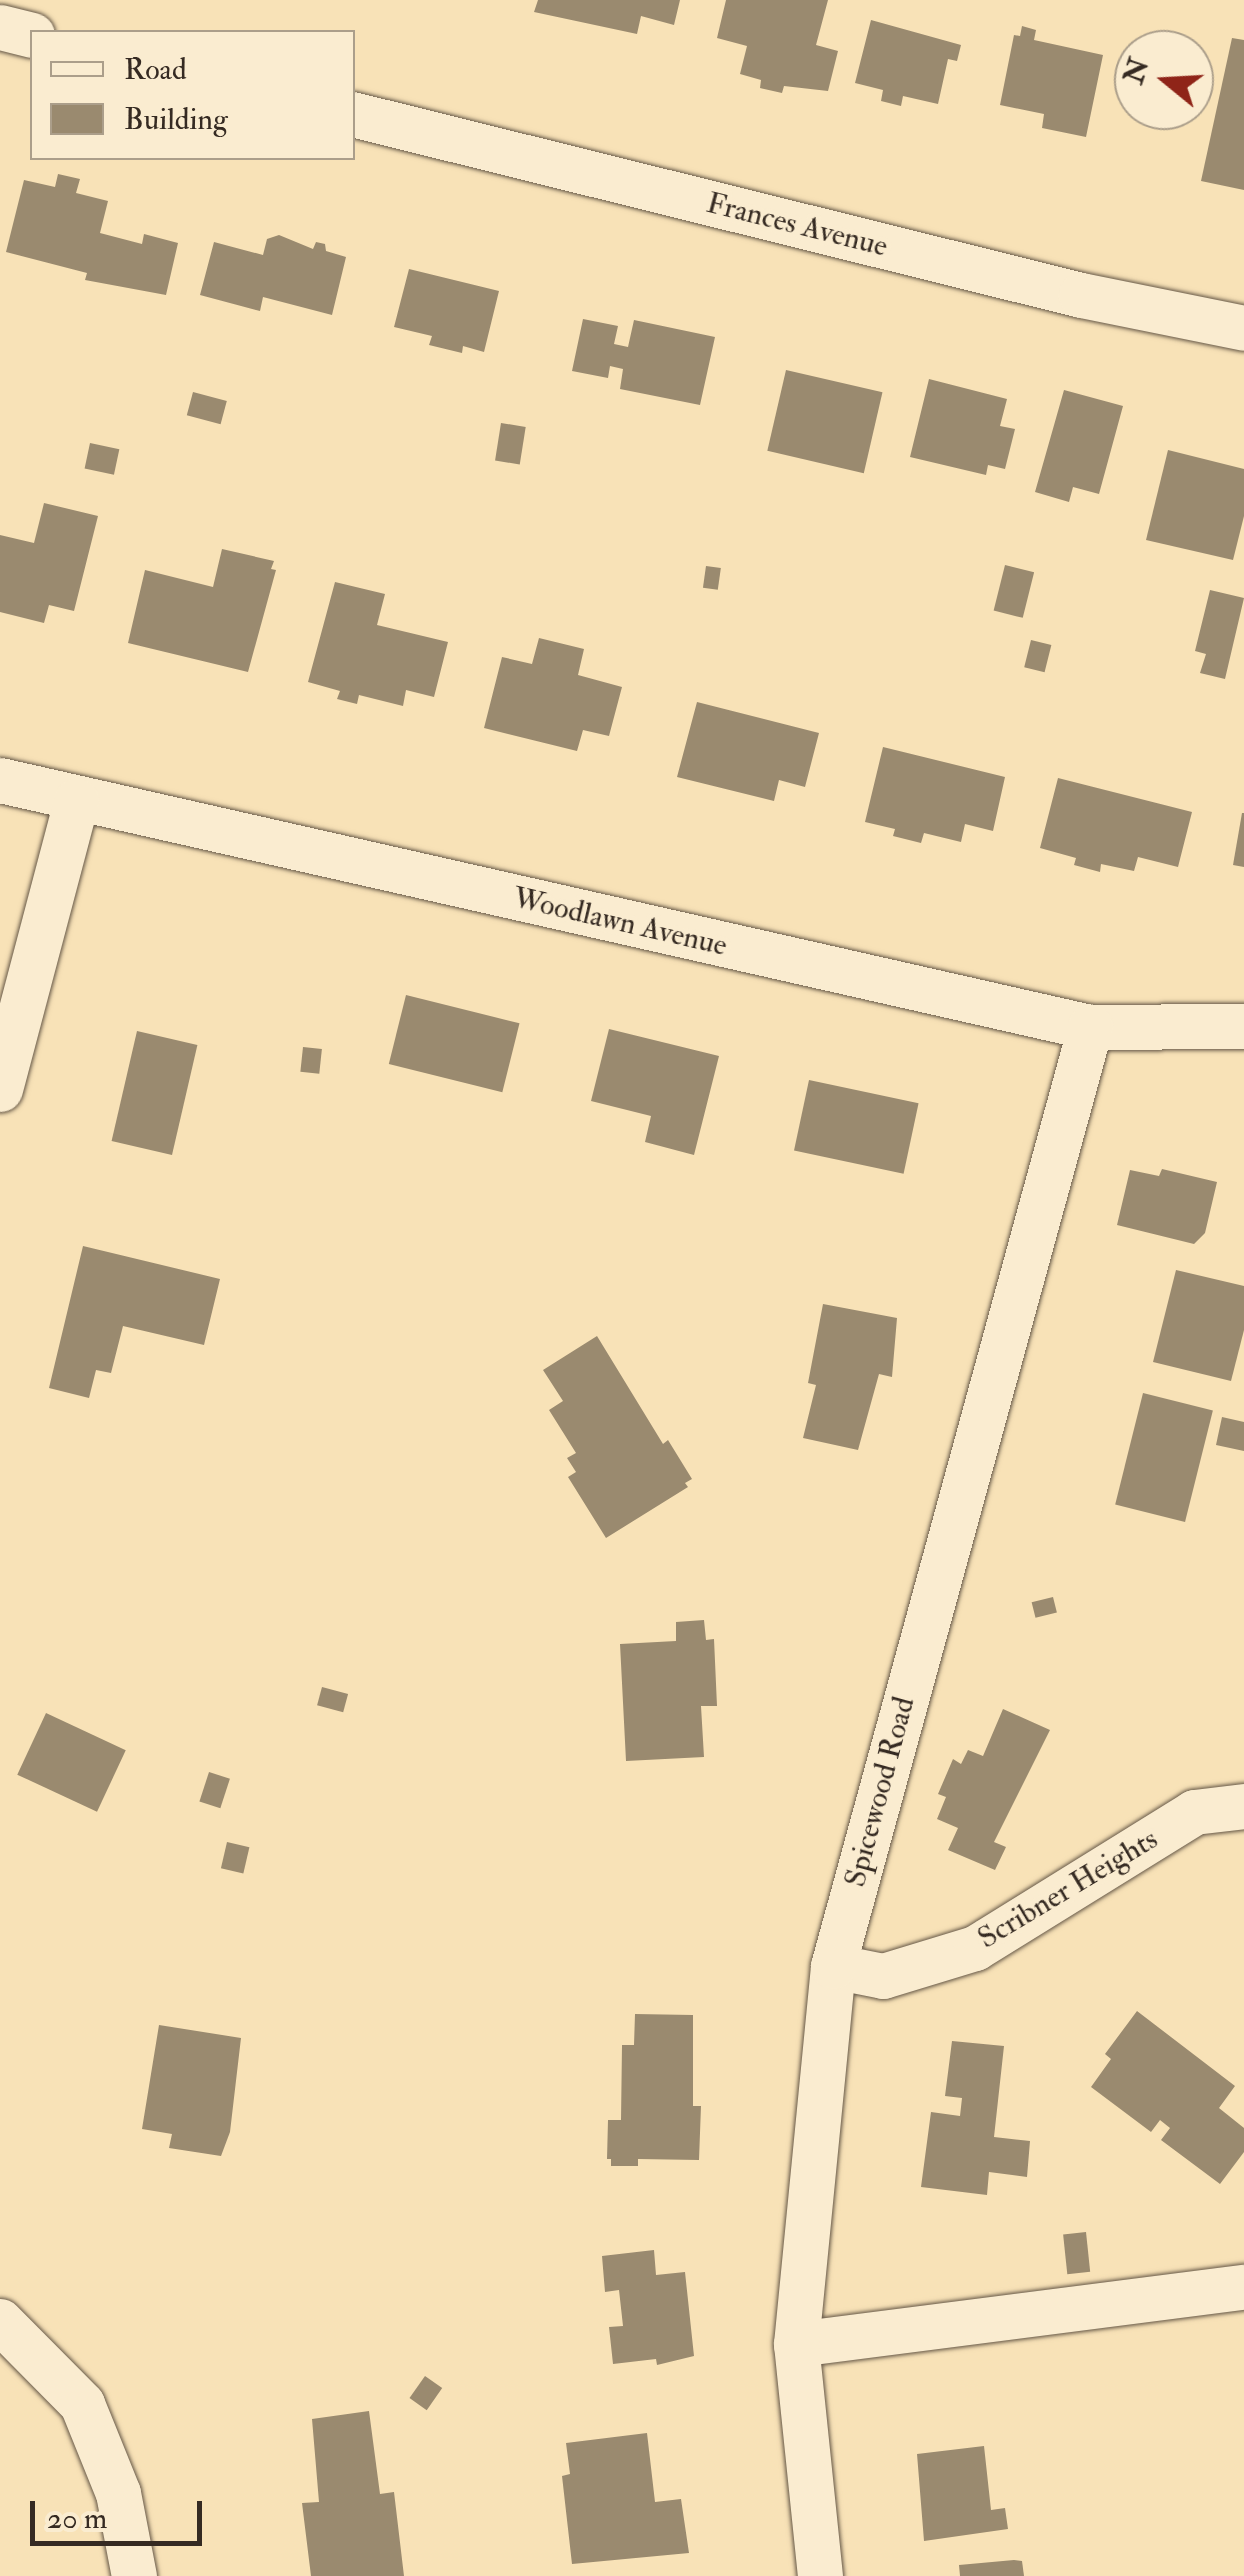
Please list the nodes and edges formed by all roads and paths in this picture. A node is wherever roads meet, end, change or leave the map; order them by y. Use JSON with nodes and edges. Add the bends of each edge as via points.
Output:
{"nodes":[{"id":1,"x":0,"y":27,"type":"edge"},
{"id":2,"x":30,"y":34,"type":"edge"},
{"id":3,"x":355,"y":115,"type":"edge"},
{"id":4,"x":1244,"y":328,"type":"edge"},
{"id":5,"x":0,"y":780,"type":"edge"},
{"id":6,"x":76,"y":801,"type":"junction"},
{"id":7,"x":1244,"y":1026,"type":"edge"},
{"id":8,"x":1090,"y":1027,"type":"junction"},
{"id":9,"x":0,"y":1089,"type":"edge"},
{"id":10,"x":1244,"y":1806,"type":"edge"},
{"id":11,"x":833,"y":1966,"type":"junction"},
{"id":12,"x":1244,"y":2288,"type":"edge"},
{"id":13,"x":0,"y":2321,"type":"edge"},
{"id":14,"x":796,"y":2344,"type":"junction"},
{"id":15,"x":134,"y":2576,"type":"edge"},
{"id":16,"x":820,"y":2576,"type":"edge"}],
"edges":[{"from":1,"to":2,"type":"street"},
{"from":3,"to":4,"type":"street","name":"Frances Avenue","via":[[1081,296]]},
{"from":5,"to":6,"type":"street","name":"Woodlawn Avenue"},
{"from":6,"to":8,"type":"street","name":"Woodlawn Avenue"},
{"from":6,"to":9,"type":"street"},
{"from":7,"to":8,"type":"street","name":"Woodlawn Avenue"},
{"from":8,"to":11,"type":"street","name":"Spicewood Road"},
{"from":10,"to":11,"type":"street","name":"Scribner Heights","via":[[1194,1812],[975,1948],[882,1976]]},
{"from":11,"to":14,"type":"street","name":"Spicewood Road"},
{"from":12,"to":14,"type":"street"},
{"from":13,"to":15,"type":"street","via":[[82,2404],[118,2493]]},
{"from":14,"to":16,"type":"street","name":"Spicewood Road"}]}
